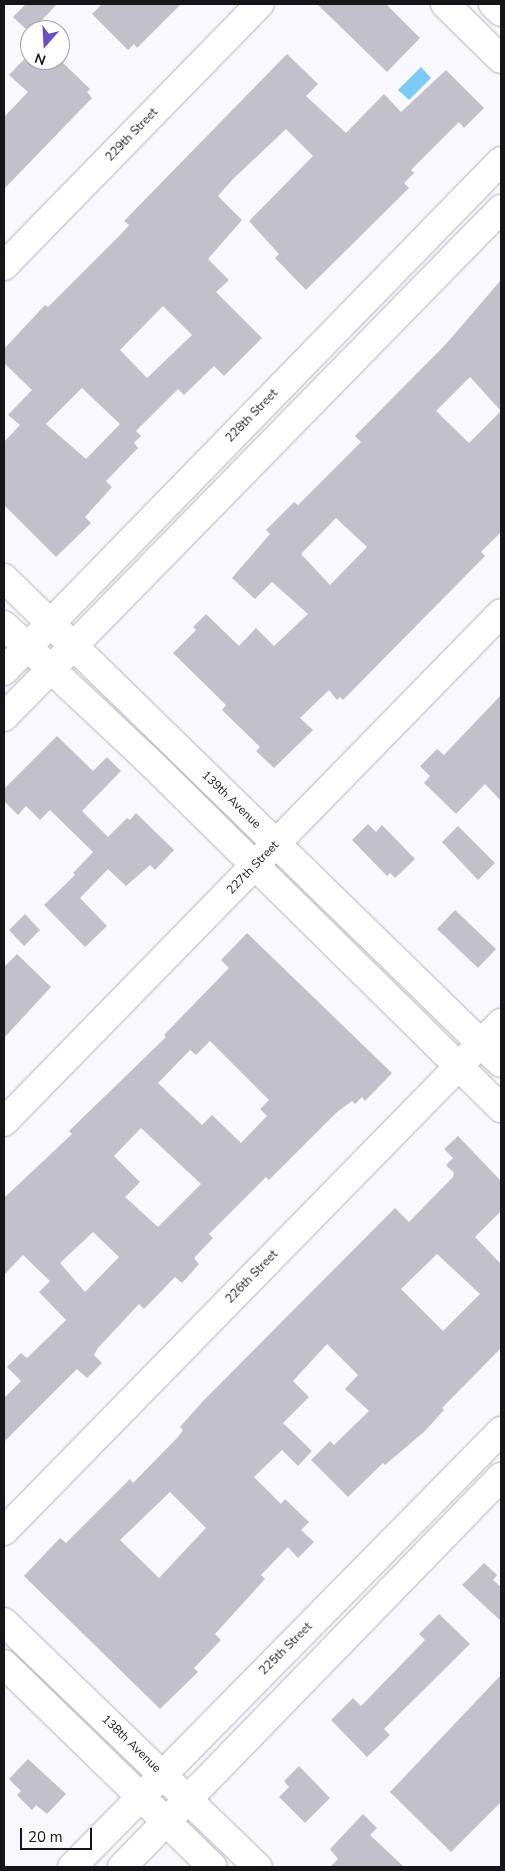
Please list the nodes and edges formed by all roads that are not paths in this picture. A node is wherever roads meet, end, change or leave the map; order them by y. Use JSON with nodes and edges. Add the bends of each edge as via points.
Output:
{"nodes":[{"id":1,"x":260,"y":4,"type":"edge"},
{"id":2,"x":445,"y":4,"type":"edge"},
{"id":3,"x":493,"y":4,"type":"edge"},
{"id":4,"x":501,"y":12,"type":"edge"},
{"id":5,"x":501,"y":59,"type":"edge"},
{"id":6,"x":501,"y":161,"type":"edge"},
{"id":7,"x":501,"y":208,"type":"edge"},
{"id":8,"x":4,"y":266,"type":"edge"},
{"id":9,"x":4,"y":578,"type":"edge"},
{"id":10,"x":501,"y":613,"type":"edge"},
{"id":11,"x":4,"y":624,"type":"edge"},
{"id":12,"x":49,"y":625,"type":"junction"},
{"id":13,"x":71,"y":647,"type":"junction"},
{"id":14,"x":26,"y":648,"type":"junction"},
{"id":15,"x":49,"y":670,"type":"junction"},
{"id":16,"x":4,"y":671,"type":"edge"},
{"id":17,"x":4,"y":717,"type":"edge"},
{"id":18,"x":277,"y":843,"type":"junction"},
{"id":19,"x":255,"y":866,"type":"junction"},
{"id":20,"x":501,"y":1023,"type":"edge"},
{"id":21,"x":482,"y":1043,"type":"junction"},
{"id":22,"x":501,"y":1063,"type":"edge"},
{"id":23,"x":459,"y":1066,"type":"junction"},
{"id":24,"x":501,"y":1108,"type":"edge"},
{"id":25,"x":4,"y":1122,"type":"edge"},
{"id":26,"x":501,"y":1430,"type":"edge"},
{"id":27,"x":501,"y":1477,"type":"edge"},
{"id":28,"x":4,"y":1531,"type":"edge"},
{"id":29,"x":4,"y":1622,"type":"edge"},
{"id":30,"x":4,"y":1664,"type":"edge"},
{"id":31,"x":162,"y":1774,"type":"junction"},
{"id":32,"x":141,"y":1798,"type":"junction"},
{"id":33,"x":188,"y":1800,"type":"junction"},
{"id":34,"x":166,"y":1822,"type":"junction"},
{"id":35,"x":72,"y":1867,"type":"edge"},
{"id":36,"x":122,"y":1867,"type":"edge"},
{"id":37,"x":213,"y":1867,"type":"edge"},
{"id":38,"x":258,"y":1867,"type":"edge"}],
"edges":[{"from":1,"to":8,"type":"street","name":"229th Street"},
{"from":2,"to":5,"type":"street"},
{"from":3,"to":4,"type":"street"},
{"from":6,"to":12,"type":"street","name":"228th Street"},
{"from":7,"to":13,"type":"street"},
{"from":9,"to":12,"type":"street","name":"139th Avenue"},
{"from":10,"to":18,"type":"street","name":"227th Street"},
{"from":11,"to":14,"type":"street"},
{"from":12,"to":13,"type":"street","name":"139th Avenue"},
{"from":12,"to":14,"type":"street","name":"228th Street"},
{"from":13,"to":15,"type":"street"},
{"from":13,"to":18,"type":"street","name":"139th Avenue"},
{"from":14,"to":15,"type":"street"},
{"from":14,"to":16,"type":"street","name":"228th Street"},
{"from":15,"to":17,"type":"street"},
{"from":15,"to":19,"type":"street","via":[[153,765]]},
{"from":18,"to":19,"type":"street","name":"227th Street"},
{"from":18,"to":21,"type":"street","name":"139th Avenue"},
{"from":19,"to":23,"type":"street"},
{"from":19,"to":25,"type":"street","name":"227th Street"},
{"from":20,"to":21,"type":"street","name":"226th Street"},
{"from":21,"to":22,"type":"street","name":"139th Avenue"},
{"from":21,"to":23,"type":"street","name":"226th Street"},
{"from":23,"to":24,"type":"street"},
{"from":23,"to":28,"type":"street","name":"226th Street"},
{"from":26,"to":31,"type":"street","name":"225th Street"},
{"from":27,"to":33,"type":"street"},
{"from":29,"to":31,"type":"street","name":"138th Avenue"},
{"from":30,"to":32,"type":"street"},
{"from":31,"to":32,"type":"street","name":"225th Street"},
{"from":31,"to":33,"type":"street","name":"138th Avenue"},
{"from":32,"to":34,"type":"street"},
{"from":32,"to":35,"type":"street","name":"225th Street"},
{"from":33,"to":34,"type":"street"},
{"from":33,"to":38,"type":"street","name":"138th Avenue"},
{"from":34,"to":36,"type":"street"},
{"from":34,"to":37,"type":"street"}]}
